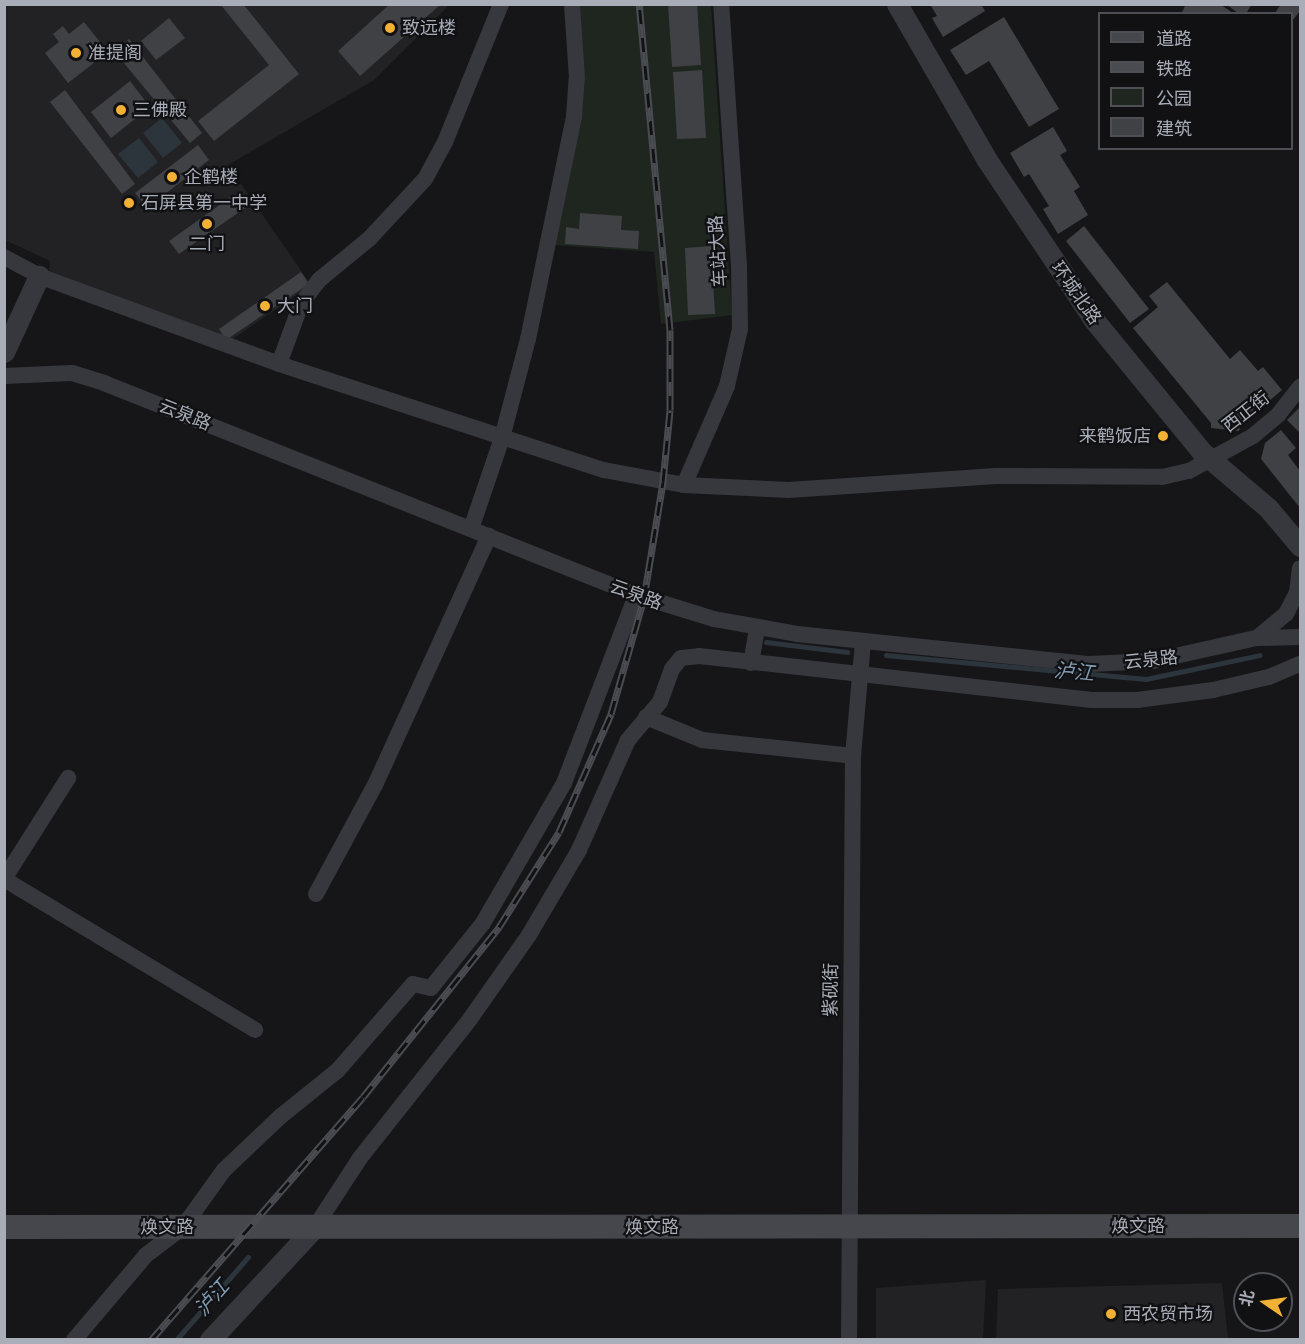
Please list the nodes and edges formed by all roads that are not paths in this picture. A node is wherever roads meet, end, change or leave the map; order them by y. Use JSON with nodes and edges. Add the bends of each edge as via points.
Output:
{"nodes":[{"id":1,"x":501,"y":4,"type":"edge"},
{"id":2,"x":572,"y":4,"type":"edge"},
{"id":3,"x":721,"y":4,"type":"edge"},
{"id":4,"x":897,"y":4,"type":"edge"},
{"id":5,"x":4,"y":257,"type":"edge"},
{"id":6,"x":39,"y":276,"type":"junction"},
{"id":7,"x":4,"y":352,"type":"edge"},
{"id":8,"x":279,"y":364,"type":"junction"},
{"id":9,"x":4,"y":376,"type":"edge"},
{"id":10,"x":1300,"y":387,"type":"edge"},
{"id":11,"x":502,"y":438,"type":"junction"},
{"id":12,"x":1210,"y":460,"type":"junction"},
{"id":13,"x":684,"y":485,"type":"junction"},
{"id":14,"x":471,"y":529,"type":"junction"},
{"id":15,"x":489,"y":536,"type":"junction"},
{"id":16,"x":1300,"y":545,"type":"edge"},
{"id":17,"x":1300,"y":554,"type":"edge"},
{"id":18,"x":1300,"y":568,"type":"edge"},
{"id":19,"x":636,"y":596,"type":"junction"},
{"id":20,"x":757,"y":628,"type":"junction"},
{"id":21,"x":1300,"y":636,"type":"edge"},
{"id":22,"x":1256,"y":638,"type":"junction"},
{"id":23,"x":863,"y":642,"type":"junction"},
{"id":24,"x":751,"y":663,"type":"junction"},
{"id":25,"x":1300,"y":664,"type":"edge"},
{"id":26,"x":860,"y":677,"type":"junction"},
{"id":27,"x":646,"y":717,"type":"junction"},
{"id":28,"x":853,"y":756,"type":"junction"},
{"id":29,"x":68,"y":778,"type":"dead end"},
{"id":30,"x":5,"y":879,"type":"edge"},
{"id":31,"x":316,"y":894,"type":"dead end"},
{"id":32,"x":255,"y":1030,"type":"dead end"},
{"id":33,"x":848,"y":1226,"type":"junction"},
{"id":34,"x":1300,"y":1226,"type":"edge"},
{"id":35,"x":4,"y":1227,"type":"edge"},
{"id":36,"x":183,"y":1227,"type":"junction"},
{"id":37,"x":315,"y":1227,"type":"junction"},
{"id":38,"x":74,"y":1340,"type":"edge"},
{"id":39,"x":210,"y":1340,"type":"edge"},
{"id":40,"x":849,"y":1340,"type":"edge"}],
"edges":[{"from":1,"to":8,"type":"street","via":[[445,142],[425,180],[369,239],[319,280],[301,304]]},
{"from":2,"to":11,"type":"street","via":[[577,78],[574,117],[528,339]]},
{"from":3,"to":13,"type":"street","name":"车站大路","via":[[740,329],[727,386]]},
{"from":4,"to":12,"type":"street","name":"环城北路","via":[[1043,247],[1136,374]]},
{"from":5,"to":6,"type":"street","name":"西正街"},
{"from":6,"to":7,"type":"street"},
{"from":6,"to":8,"type":"street","name":"西正街"},
{"from":8,"to":11,"type":"street","name":"西正街"},
{"from":9,"to":14,"type":"street","name":"云泉路","via":[[72,373],[104,383]]},
{"from":10,"to":12,"type":"street","name":"西正街","via":[[1267,425]]},
{"from":11,"to":13,"type":"street","name":"西正街","via":[[604,470]]},
{"from":11,"to":14,"type":"street"},
{"from":12,"to":13,"type":"street","name":"西正街","via":[[1189,471],[1162,477],[996,476],[789,490]]},
{"from":12,"to":16,"type":"street","name":"环城北路","via":[[1268,508]]},
{"from":14,"to":15,"type":"street","name":"云泉路"},
{"from":15,"to":19,"type":"street","name":"云泉路"},
{"from":15,"to":31,"type":"street","via":[[375,785]]},
{"from":16,"to":17,"type":"street"},
{"from":18,"to":22,"type":"street","via":[[1297,592],[1286,614]]},
{"from":19,"to":20,"type":"street","name":"云泉路"},
{"from":19,"to":36,"type":"street","via":[[564,783],[483,923],[431,988],[413,984],[338,1070],[281,1116],[225,1170]]},
{"from":20,"to":23,"type":"street","name":"云泉路"},
{"from":20,"to":24,"type":"street"},
{"from":21,"to":22,"type":"street","name":"云泉路"},
{"from":22,"to":23,"type":"street","name":"云泉路","via":[[1179,657],[1117,664]]},
{"from":23,"to":26,"type":"street","name":"紫砚街"},
{"from":24,"to":26,"type":"street"},
{"from":24,"to":27,"type":"street","via":[[699,656],[681,658],[672,669],[660,702]]},
{"from":25,"to":26,"type":"street","via":[[1243,684],[1137,700],[1029,696]]},
{"from":26,"to":28,"type":"street","name":"紫砚街"},
{"from":27,"to":28,"type":"street","via":[[702,740]]},
{"from":27,"to":37,"type":"street","via":[[628,740],[579,850],[529,935],[470,1019],[360,1158]]},
{"from":28,"to":33,"type":"street","name":"紫砚街"},
{"from":29,"to":30,"type":"street"},
{"from":30,"to":32,"type":"street"},
{"from":33,"to":34,"type":"main road","name":"焕文路"},
{"from":33,"to":37,"type":"main road","name":"焕文路"},
{"from":33,"to":40,"type":"street","name":"紫砚街"},
{"from":35,"to":36,"type":"main road","name":"焕文路"},
{"from":36,"to":37,"type":"main road","name":"焕文路"},
{"from":36,"to":38,"type":"street","via":[[146,1255]]},
{"from":37,"to":39,"type":"street"}]}
